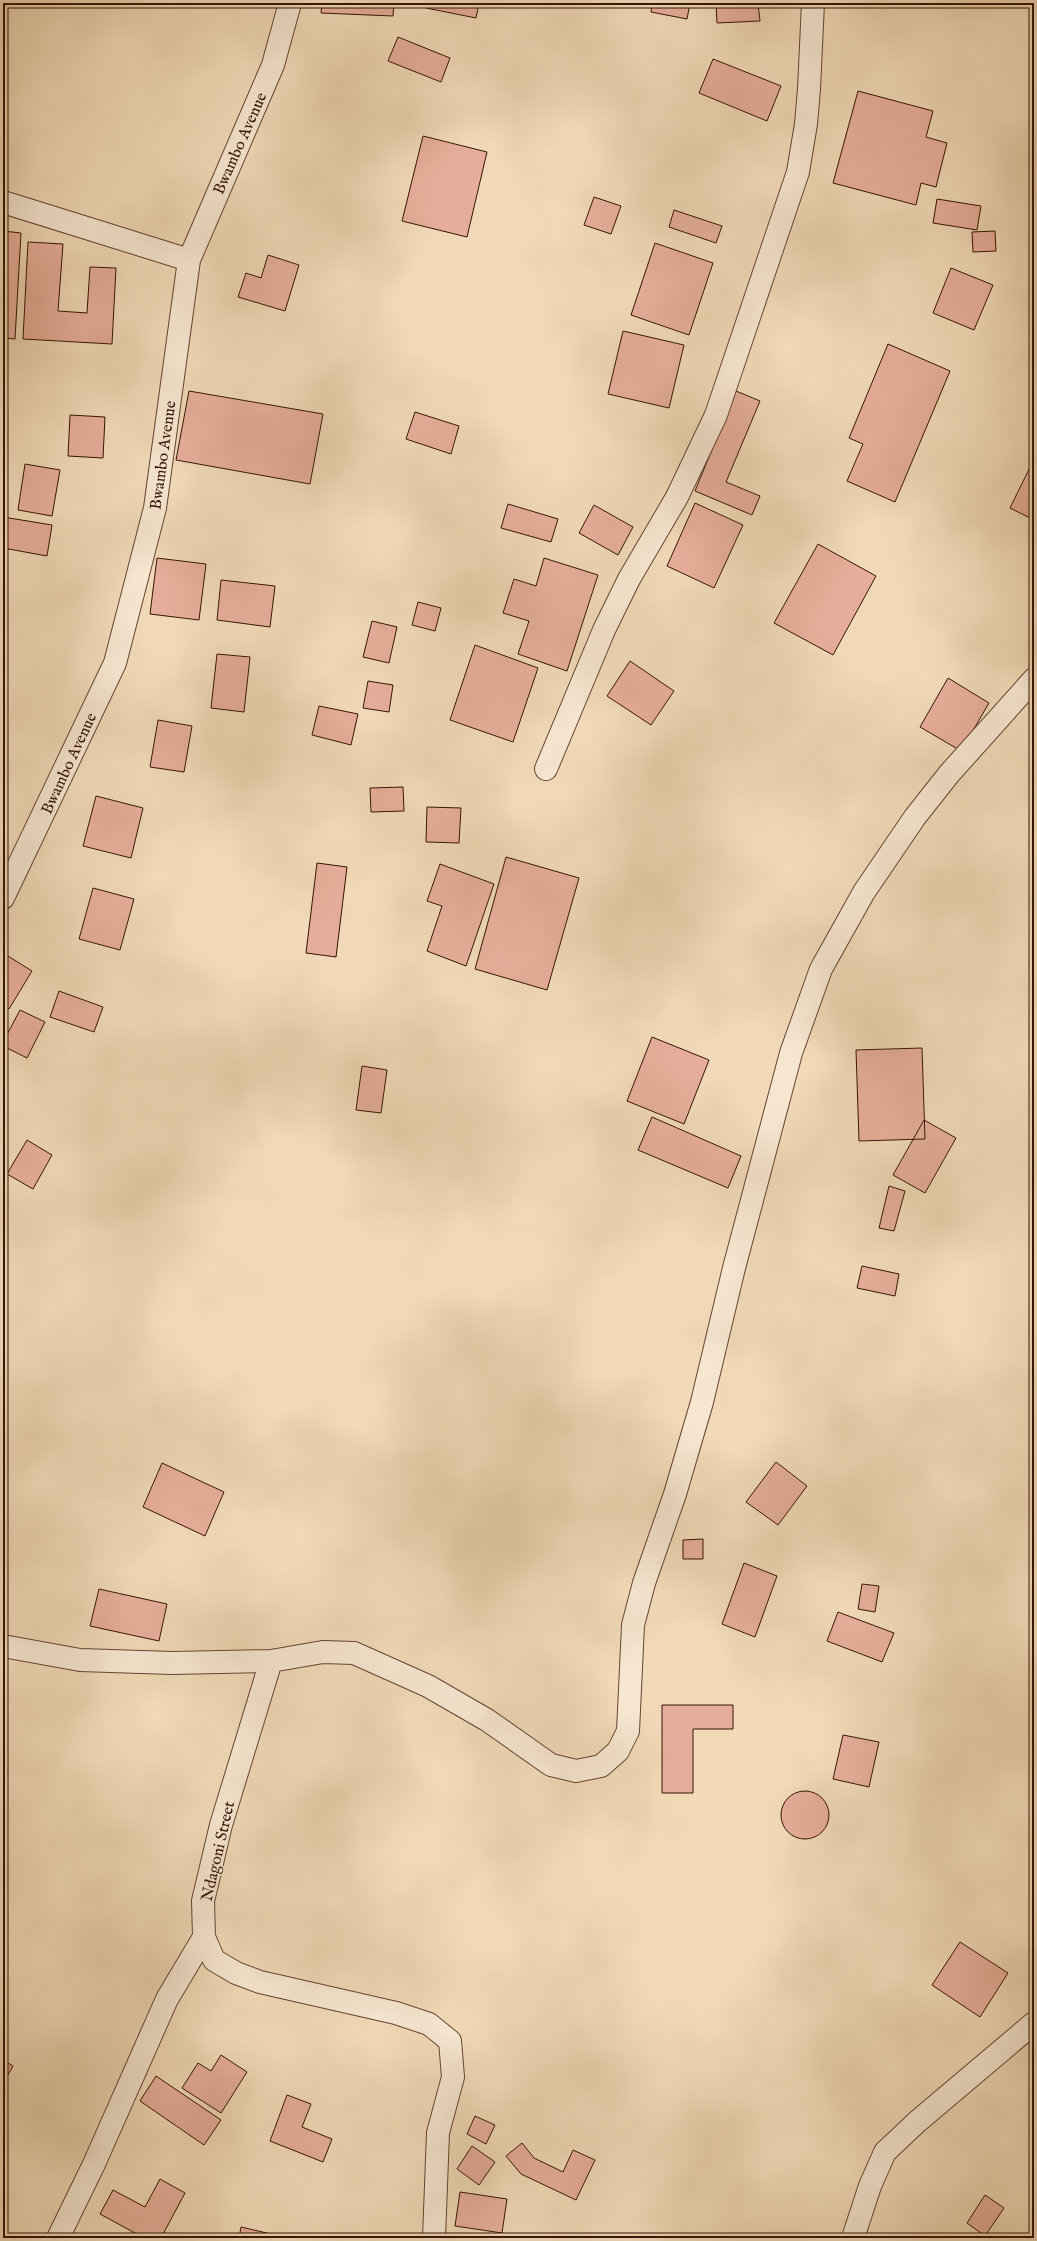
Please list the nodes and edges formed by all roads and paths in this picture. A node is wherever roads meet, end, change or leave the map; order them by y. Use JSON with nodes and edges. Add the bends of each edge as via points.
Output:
{"nodes":[{"id":1,"x":290,"y":3,"type":"edge"},
{"id":2,"x":813,"y":3,"type":"edge"},
{"id":3,"x":3,"y":202,"type":"edge"},
{"id":4,"x":189,"y":260,"type":"junction"},
{"id":5,"x":1034,"y":679,"type":"edge"},
{"id":6,"x":546,"y":769,"type":"dead end"},
{"id":7,"x":3,"y":898,"type":"edge"},
{"id":8,"x":3,"y":1646,"type":"edge"},
{"id":9,"x":271,"y":1661,"type":"junction"},
{"id":10,"x":204,"y":1937,"type":"junction"},
{"id":11,"x":1034,"y":2023,"type":"edge"},
{"id":12,"x":58,"y":2238,"type":"edge"},
{"id":13,"x":434,"y":2238,"type":"edge"},
{"id":14,"x":853,"y":2238,"type":"edge"}],
"edges":[{"from":1,"to":4,"type":"street","name":"Bwambo Avenue","via":[[273,66]]},
{"from":2,"to":6,"type":"street","via":[[808,103],[798,172],[716,415],[677,497],[629,579],[604,630]]},
{"from":3,"to":4,"type":"street"},
{"from":4,"to":7,"type":"street","name":"Bwambo Avenue","via":[[155,508],[115,663]]},
{"from":5,"to":9,"type":"street","via":[[949,774],[915,817],[864,892],[821,969],[791,1054],[734,1268],[702,1402],[633,1625],[628,1731],[618,1751],[600,1766],[576,1771],[551,1765],[487,1720],[428,1686],[354,1653],[323,1652]]},
{"from":8,"to":9,"type":"street","via":[[80,1660],[172,1663]]},
{"from":9,"to":10,"type":"street","name":"Ndagoni Street","via":[[221,1825],[203,1901]]},
{"from":10,"to":12,"type":"street","via":[[167,1999],[94,2164]]},
{"from":10,"to":13,"type":"street","name":"Ndagoni Street","via":[[214,1960],[236,1973],[260,1982],[396,2013],[429,2024],[450,2041],[453,2077],[438,2133]]},
{"from":11,"to":14,"type":"street","via":[[885,2152],[870,2186]]}]}
